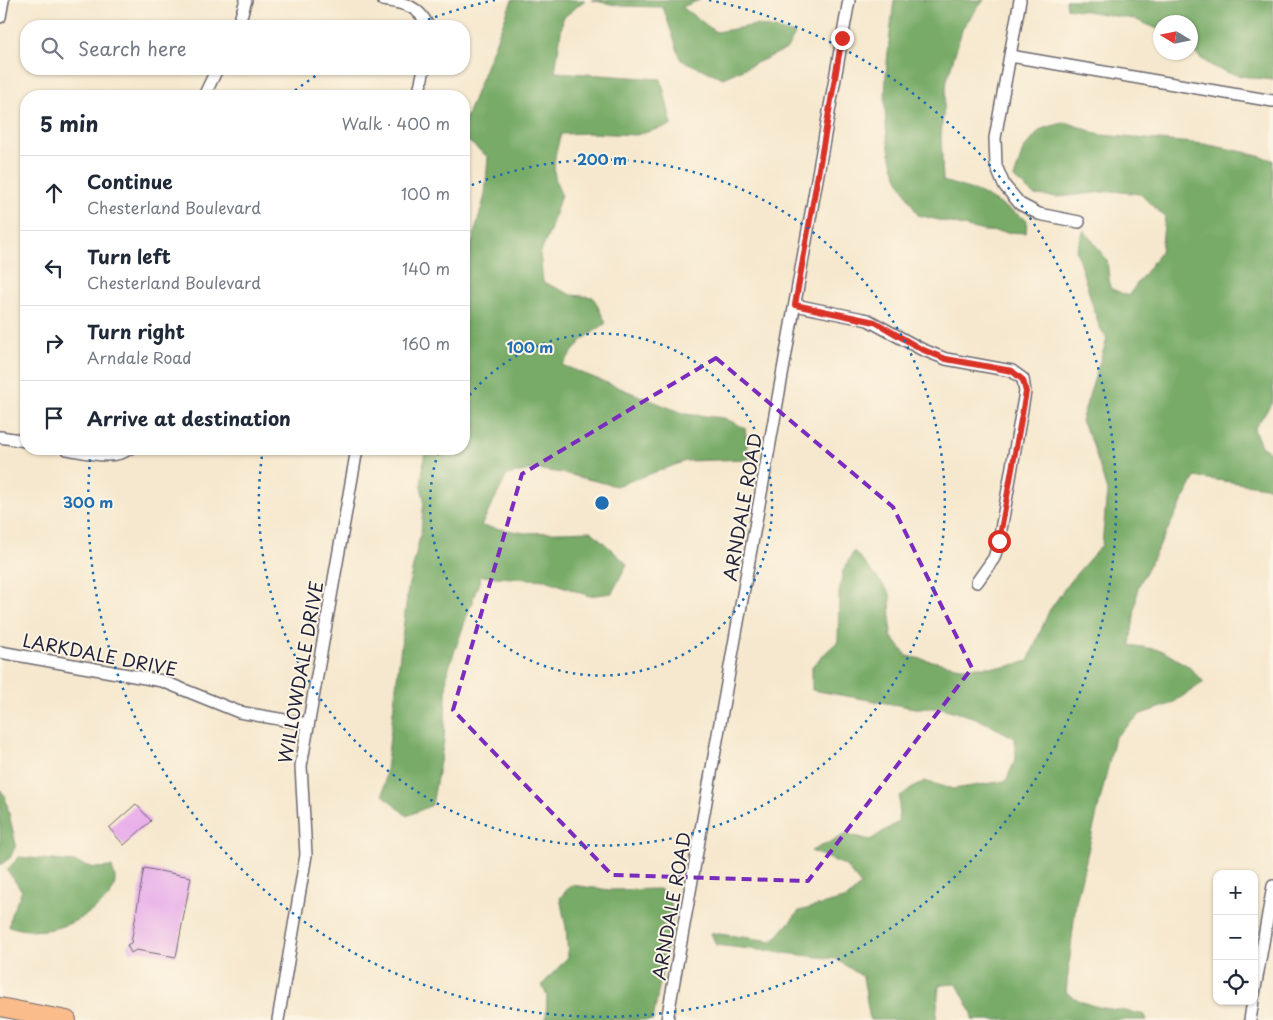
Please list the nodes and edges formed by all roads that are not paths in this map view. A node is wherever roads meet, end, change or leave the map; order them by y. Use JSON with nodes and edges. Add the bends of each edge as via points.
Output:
{"nodes":[{"id":1,"x":3,"y":0,"type":"edge"},
{"id":2,"x":246,"y":0,"type":"edge"},
{"id":3,"x":383,"y":0,"type":"edge"},
{"id":4,"x":849,"y":0,"type":"edge"},
{"id":5,"x":1020,"y":0,"type":"edge"},
{"id":6,"x":0,"y":17,"type":"edge"},
{"id":7,"x":240,"y":20,"type":"edge"},
{"id":8,"x":425,"y":20,"type":"edge"},
{"id":9,"x":1010,"y":56,"type":"junction"},
{"id":10,"x":214,"y":75,"type":"edge"},
{"id":11,"x":423,"y":75,"type":"edge"},
{"id":12,"x":207,"y":90,"type":"edge"},
{"id":13,"x":419,"y":90,"type":"edge"},
{"id":14,"x":1273,"y":102,"type":"edge"},
{"id":15,"x":1080,"y":222,"type":"dead end"},
{"id":16,"x":795,"y":305,"type":"junction"},
{"id":17,"x":0,"y":437,"type":"edge"},
{"id":18,"x":20,"y":441,"type":"edge"},
{"id":19,"x":356,"y":455,"type":"edge"},
{"id":20,"x":977,"y":582,"type":"dead end"},
{"id":21,"x":0,"y":652,"type":"edge"},
{"id":22,"x":308,"y":724,"type":"junction"},
{"id":23,"x":1273,"y":886,"type":"edge"},
{"id":24,"x":1258,"y":971,"type":"edge"},
{"id":25,"x":1252,"y":1005,"type":"edge"},
{"id":26,"x":0,"y":1008,"type":"edge"},
{"id":27,"x":67,"y":1020,"type":"edge"},
{"id":28,"x":278,"y":1020,"type":"edge"},
{"id":29,"x":668,"y":1020,"type":"edge"},
{"id":30,"x":1250,"y":1020,"type":"edge"}],
"edges":[{"from":1,"to":6,"type":"street"},
{"from":2,"to":7,"type":"street"},
{"from":3,"to":8,"type":"street","via":[[405,3]]},
{"from":4,"to":16,"type":"street","name":"ARNDALE ROAD"},
{"from":5,"to":9,"type":"street"},
{"from":9,"to":14,"type":"street"},
{"from":9,"to":15,"type":"street","via":[[994,148],[999,175],[1009,192],[1028,209]]},
{"from":10,"to":12,"type":"street"},
{"from":11,"to":13,"type":"street"},
{"from":16,"to":20,"type":"street","via":[[868,320],[936,356],[1012,371],[1023,380],[1026,392],[999,541],[994,558]]},
{"from":16,"to":29,"type":"street","name":"ARNDALE ROAD"},
{"from":17,"to":18,"type":"street"},
{"from":19,"to":22,"type":"street","name":"WILLOWDALE DRIVE"},
{"from":21,"to":22,"type":"street","name":"LARKDALE DRIVE","via":[[162,681],[239,712]]},
{"from":22,"to":28,"type":"street","name":"WILLOWDALE DRIVE","via":[[301,781],[306,855]]},
{"from":23,"to":24,"type":"street"},
{"from":25,"to":30,"type":"street"},
{"from":26,"to":27,"type":"main road"}]}
